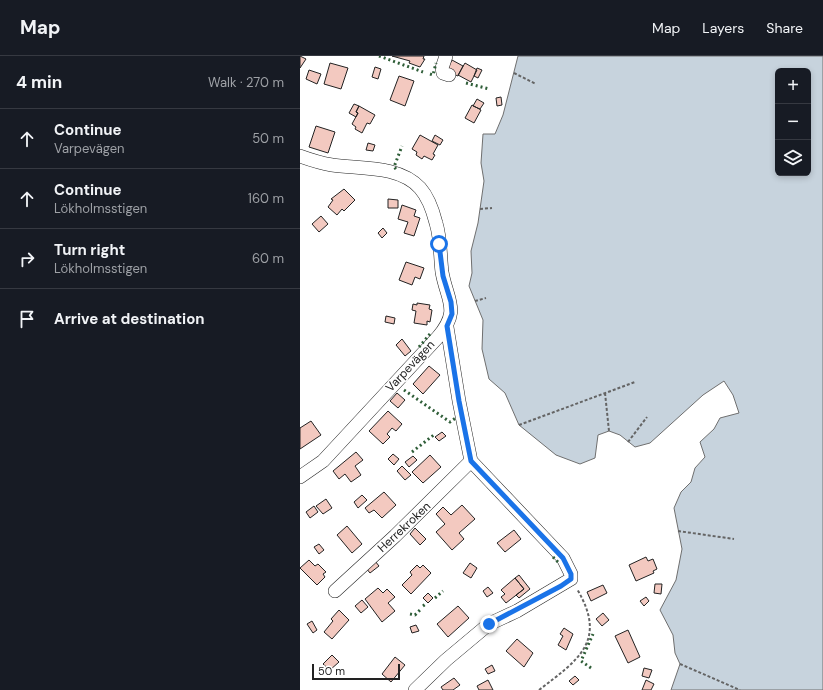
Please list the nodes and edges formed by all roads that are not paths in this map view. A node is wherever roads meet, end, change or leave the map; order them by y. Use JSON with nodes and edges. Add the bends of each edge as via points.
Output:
{"nodes":[{"id":1,"x":446,"y":56,"type":"edge"},
{"id":2,"x":449,"y":75,"type":"dead end"},
{"id":3,"x":300,"y":156,"type":"edge"},
{"id":4,"x":447,"y":326,"type":"junction"},
{"id":5,"x":471,"y":461,"type":"junction"},
{"id":6,"x":300,"y":477,"type":"edge"},
{"id":7,"x":335,"y":591,"type":"dead end"},
{"id":8,"x":415,"y":690,"type":"edge"}],
"edges":[{"from":1,"to":2,"type":"street","via":[[442,68],[443,73]]},
{"from":3,"to":4,"type":"street","name":"Varpevägen","via":[[327,164],[389,172],[409,179],[419,187],[428,200],[438,231],[443,276],[451,302],[452,314]]},
{"from":4,"to":5,"type":"street"},
{"from":4,"to":6,"type":"street","name":"Varpevägen","via":[[323,461]]},
{"from":5,"to":7,"type":"street","name":"Herrekroken"},
{"from":5,"to":8,"type":"street","via":[[563,558],[571,579],[489,624]]}]}
